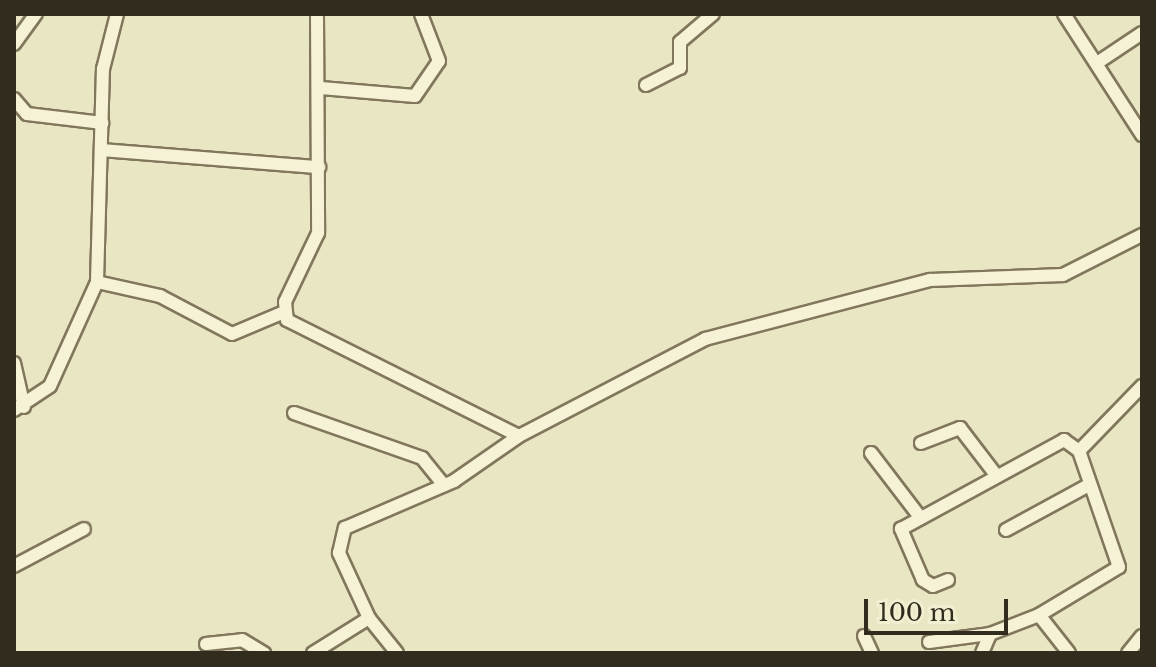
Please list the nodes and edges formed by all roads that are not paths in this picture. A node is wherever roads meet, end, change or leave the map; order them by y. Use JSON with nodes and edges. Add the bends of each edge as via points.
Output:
{"nodes":[{"id":1,"x":36,"y":14,"type":"edge"},
{"id":2,"x":117,"y":14,"type":"edge"},
{"id":3,"x":317,"y":14,"type":"edge"},
{"id":4,"x":421,"y":14,"type":"edge"},
{"id":5,"x":713,"y":14,"type":"edge"},
{"id":6,"x":1064,"y":14,"type":"edge"},
{"id":7,"x":1142,"y":33,"type":"edge"},
{"id":8,"x":14,"y":44,"type":"edge"},
{"id":9,"x":1097,"y":63,"type":"junction"},
{"id":10,"x":646,"y":85,"type":"dead end"},
{"id":11,"x":321,"y":88,"type":"junction"},
{"id":12,"x":14,"y":99,"type":"edge"},
{"id":13,"x":102,"y":123,"type":"junction"},
{"id":14,"x":1142,"y":135,"type":"edge"},
{"id":15,"x":101,"y":150,"type":"junction"},
{"id":16,"x":319,"y":167,"type":"junction"},
{"id":17,"x":1142,"y":235,"type":"edge"},
{"id":18,"x":97,"y":282,"type":"junction"},
{"id":19,"x":284,"y":312,"type":"junction"},
{"id":20,"x":14,"y":363,"type":"edge"},
{"id":21,"x":1142,"y":386,"type":"edge"},
{"id":22,"x":19,"y":408,"type":"edge"},
{"id":23,"x":294,"y":413,"type":"dead end"},
{"id":24,"x":519,"y":436,"type":"junction"},
{"id":25,"x":921,"y":443,"type":"dead end"},
{"id":26,"x":1079,"y":451,"type":"junction"},
{"id":27,"x":871,"y":453,"type":"dead end"},
{"id":28,"x":996,"y":475,"type":"junction"},
{"id":29,"x":444,"y":485,"type":"junction"},
{"id":30,"x":1089,"y":485,"type":"junction"},
{"id":31,"x":920,"y":517,"type":"junction"},
{"id":32,"x":84,"y":529,"type":"dead end"},
{"id":33,"x":1006,"y":530,"type":"dead end"},
{"id":34,"x":14,"y":566,"type":"edge"},
{"id":35,"x":948,"y":580,"type":"dead end"},
{"id":36,"x":1039,"y":615,"type":"junction"},
{"id":37,"x":369,"y":618,"type":"junction"},
{"id":38,"x":990,"y":634,"type":"junction"},
{"id":39,"x":864,"y":636,"type":"dead end"},
{"id":40,"x":1142,"y":636,"type":"edge"},
{"id":41,"x":929,"y":642,"type":"dead end"},
{"id":42,"x":206,"y":644,"type":"dead end"},
{"id":43,"x":264,"y":653,"type":"edge"},
{"id":44,"x":313,"y":653,"type":"edge"},
{"id":45,"x":397,"y":653,"type":"edge"},
{"id":46,"x":872,"y":653,"type":"edge"},
{"id":47,"x":982,"y":653,"type":"edge"},
{"id":48,"x":1069,"y":653,"type":"edge"},
{"id":49,"x":1128,"y":653,"type":"edge"}],
"edges":[{"from":1,"to":8,"type":"street"},
{"from":2,"to":13,"type":"street","via":[[105,50]]},
{"from":3,"to":11,"type":"street"},
{"from":4,"to":11,"type":"street","via":[[439,61],[415,96]]},
{"from":5,"to":10,"type":"street","via":[[680,42],[680,68]]},
{"from":6,"to":9,"type":"street"},
{"from":7,"to":9,"type":"street"},
{"from":9,"to":14,"type":"street"},
{"from":11,"to":16,"type":"street"},
{"from":12,"to":13,"type":"street","via":[[27,114]]},
{"from":13,"to":15,"type":"street"},
{"from":15,"to":16,"type":"street"},
{"from":15,"to":18,"type":"street"},
{"from":16,"to":19,"type":"street","via":[[315,247]]},
{"from":17,"to":24,"type":"street","via":[[1063,275],[930,280],[733,329]]},
{"from":18,"to":19,"type":"street","via":[[160,296],[232,334]]},
{"from":18,"to":22,"type":"street","via":[[50,386]]},
{"from":19,"to":24,"type":"street","via":[[295,327]]},
{"from":20,"to":22,"type":"street"},
{"from":21,"to":26,"type":"street"},
{"from":23,"to":29,"type":"street","via":[[422,458]]},
{"from":24,"to":29,"type":"street"},
{"from":25,"to":28,"type":"street","via":[[960,428]]},
{"from":26,"to":28,"type":"street","via":[[1067,439]]},
{"from":26,"to":30,"type":"street"},
{"from":27,"to":31,"type":"street"},
{"from":28,"to":31,"type":"street"},
{"from":29,"to":37,"type":"street","via":[[379,509],[340,535],[339,553]]},
{"from":30,"to":33,"type":"street"},
{"from":30,"to":36,"type":"street","via":[[1119,567]]},
{"from":31,"to":35,"type":"street","via":[[900,536],[923,580],[933,586]]},
{"from":32,"to":34,"type":"street"},
{"from":36,"to":38,"type":"street"},
{"from":36,"to":48,"type":"street"},
{"from":37,"to":44,"type":"street"},
{"from":37,"to":45,"type":"street"},
{"from":38,"to":41,"type":"street"},
{"from":38,"to":47,"type":"street"},
{"from":39,"to":46,"type":"street"},
{"from":40,"to":49,"type":"street"},
{"from":42,"to":43,"type":"street","via":[[242,640]]}]}
